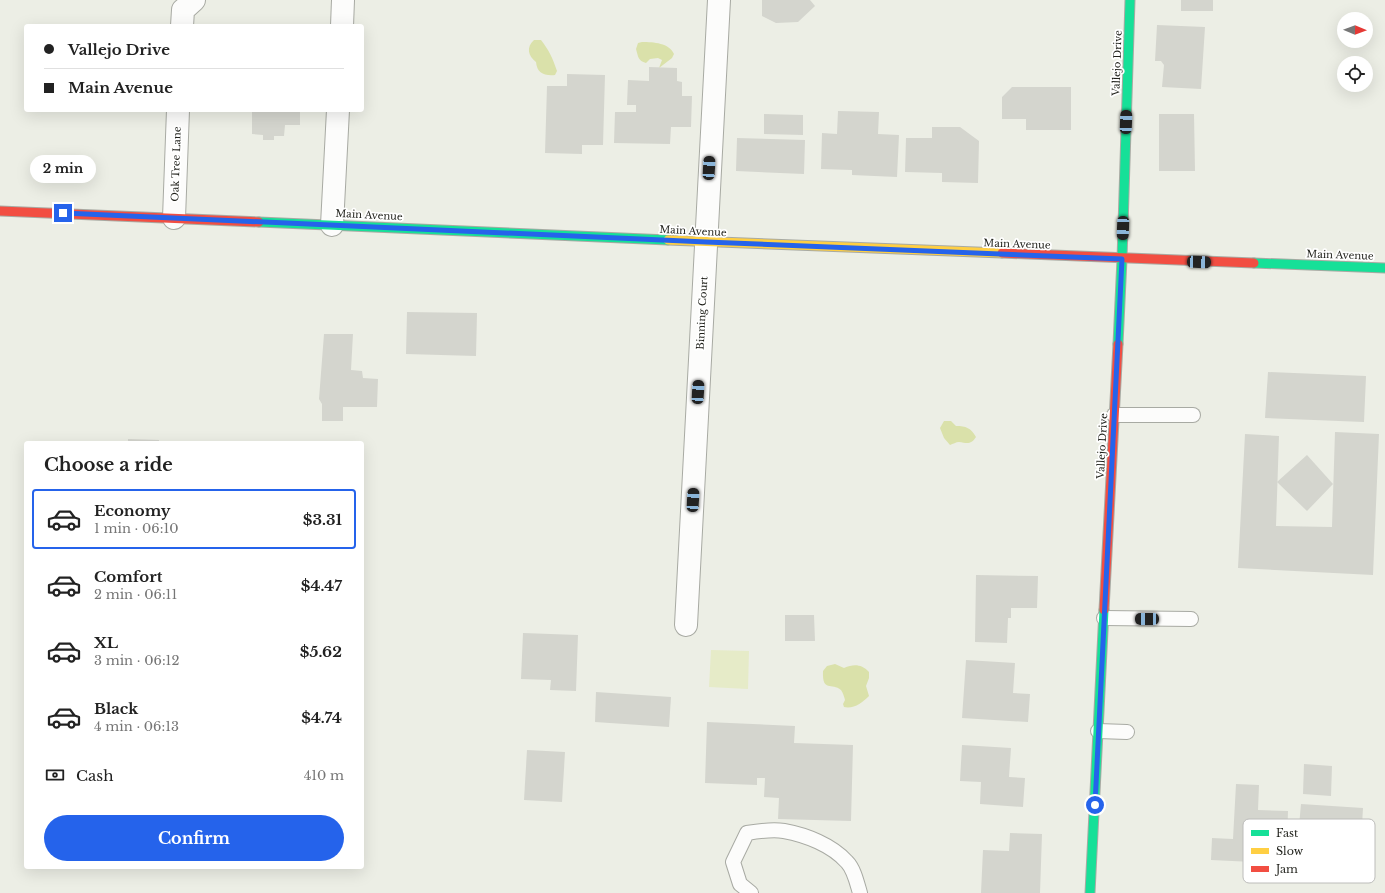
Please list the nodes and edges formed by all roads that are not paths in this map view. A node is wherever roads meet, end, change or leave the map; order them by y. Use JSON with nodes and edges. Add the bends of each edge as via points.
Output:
{"nodes":[{"id":1,"x":194,"y":0,"type":"edge"},
{"id":2,"x":344,"y":0,"type":"edge"},
{"id":3,"x":719,"y":0,"type":"edge"},
{"id":4,"x":1130,"y":0,"type":"edge"},
{"id":5,"x":182,"y":24,"type":"edge"},
{"id":6,"x":342,"y":24,"type":"edge"},
{"id":7,"x":178,"y":112,"type":"edge"},
{"id":8,"x":338,"y":112,"type":"edge"},
{"id":9,"x":0,"y":211,"type":"edge"},
{"id":10,"x":174,"y":218,"type":"junction"},
{"id":11,"x":332,"y":225,"type":"junction"},
{"id":12,"x":706,"y":242,"type":"junction"},
{"id":13,"x":1122,"y":259,"type":"junction"},
{"id":14,"x":1385,"y":268,"type":"edge"},
{"id":15,"x":1114,"y":415,"type":"junction"},
{"id":16,"x":1193,"y":416,"type":"dead end"},
{"id":17,"x":1104,"y":618,"type":"junction"},
{"id":18,"x":1191,"y":619,"type":"dead end"},
{"id":19,"x":686,"y":625,"type":"dead end"},
{"id":20,"x":1098,"y":731,"type":"junction"},
{"id":21,"x":1127,"y":732,"type":"dead end"},
{"id":22,"x":751,"y":893,"type":"edge"},
{"id":23,"x":860,"y":893,"type":"edge"},
{"id":24,"x":1090,"y":893,"type":"edge"}],
"edges":[{"from":1,"to":5,"type":"street","via":[[183,10]]},
{"from":2,"to":6,"type":"street"},
{"from":3,"to":12,"type":"street","name":"Binning Court"},
{"from":4,"to":13,"type":"street","name":"Vallejo Drive"},
{"from":7,"to":10,"type":"street","name":"Oak Tree Lane"},
{"from":8,"to":11,"type":"street"},
{"from":9,"to":10,"type":"street","name":"Main Avenue"},
{"from":10,"to":11,"type":"street","name":"Main Avenue"},
{"from":11,"to":12,"type":"street","name":"Main Avenue"},
{"from":12,"to":13,"type":"street","name":"Main Avenue"},
{"from":12,"to":19,"type":"street","name":"Binning Court"},
{"from":13,"to":14,"type":"street","name":"Main Avenue"},
{"from":13,"to":15,"type":"street","name":"Vallejo Drive"},
{"from":15,"to":16,"type":"lane"},
{"from":15,"to":17,"type":"street","name":"Vallejo Drive"},
{"from":17,"to":18,"type":"lane"},
{"from":17,"to":20,"type":"street","name":"Vallejo Drive"},
{"from":20,"to":21,"type":"lane"},
{"from":20,"to":24,"type":"street","name":"Vallejo Drive"},
{"from":22,"to":23,"type":"lane","via":[[740,884],[733,862],[747,832],[763,830],[783,831],[828,847],[848,862]]}]}
